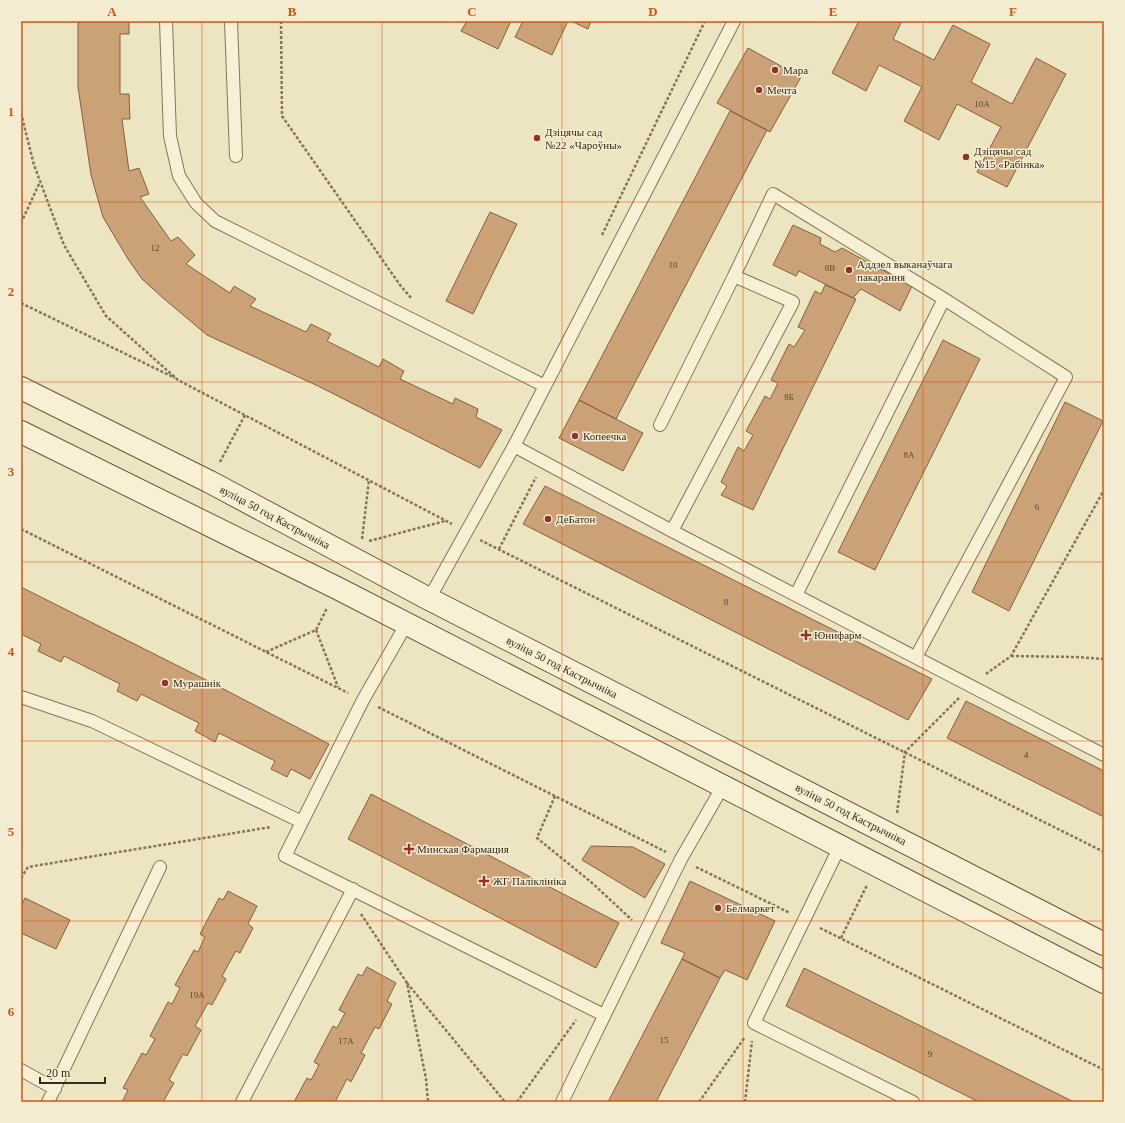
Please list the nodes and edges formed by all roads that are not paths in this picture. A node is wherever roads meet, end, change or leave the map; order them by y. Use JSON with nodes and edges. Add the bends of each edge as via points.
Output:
{"nodes":[{"id":1,"x":166,"y":21,"type":"edge"},
{"id":2,"x":231,"y":21,"type":"edge"},
{"id":3,"x":734,"y":21,"type":"edge"},
{"id":4,"x":236,"y":156,"type":"dead end"},
{"id":5,"x":734,"y":276,"type":"junction"},
{"id":6,"x":944,"y":299,"type":"junction"},
{"id":7,"x":545,"y":386,"type":"junction"},
{"id":8,"x":21,"y":388,"type":"edge"},
{"id":9,"x":660,"y":425,"type":"dead end"},
{"id":10,"x":21,"y":432,"type":"edge"},
{"id":11,"x":514,"y":446,"type":"junction"},
{"id":12,"x":672,"y":531,"type":"junction"},
{"id":13,"x":796,"y":595,"type":"junction"},
{"id":14,"x":429,"y":599,"type":"junction"},
{"id":15,"x":407,"y":624,"type":"junction"},
{"id":16,"x":916,"y":657,"type":"junction"},
{"id":17,"x":21,"y":697,"type":"edge"},
{"id":18,"x":1104,"y":755,"type":"edge"},
{"id":19,"x":723,"y":786,"type":"junction"},
{"id":20,"x":302,"y":822,"type":"junction"},
{"id":21,"x":840,"y":846,"type":"junction"},
{"id":22,"x":160,"y":867,"type":"dead end"},
{"id":23,"x":351,"y":893,"type":"junction"},
{"id":24,"x":1104,"y":944,"type":"edge"},
{"id":25,"x":1104,"y":982,"type":"edge"},
{"id":26,"x":604,"y":1015,"type":"junction"},
{"id":27,"x":21,"y":1070,"type":"edge"},
{"id":28,"x":55,"y":1089,"type":"junction"},
{"id":29,"x":48,"y":1102,"type":"edge"},
{"id":30,"x":242,"y":1102,"type":"edge"},
{"id":31,"x":562,"y":1102,"type":"edge"},
{"id":32,"x":912,"y":1102,"type":"edge"}],
"edges":[{"from":1,"to":7,"type":"lane","via":[[170,136],[179,176],[196,204],[215,221]]},
{"from":2,"to":4,"type":"lane"},
{"from":3,"to":7,"type":"lane"},
{"from":5,"to":6,"type":"lane","via":[[773,194]]},
{"from":5,"to":9,"type":"lane"},
{"from":5,"to":12,"type":"lane","via":[[793,302]]},
{"from":6,"to":13,"type":"lane"},
{"from":6,"to":16,"type":"lane","via":[[1066,377]]},
{"from":7,"to":11,"type":"lane"},
{"from":8,"to":14,"type":"main road","name":"вуліца 50 год Кастрычніка","via":[[210,482]]},
{"from":10,"to":15,"type":"main road"},
{"from":11,"to":12,"type":"lane"},
{"from":11,"to":14,"type":"lane"},
{"from":12,"to":13,"type":"lane"},
{"from":13,"to":16,"type":"lane"},
{"from":14,"to":24,"type":"main road","name":"вуліца 50 год Кастрычніка"},
{"from":15,"to":19,"type":"main road"},
{"from":15,"to":20,"type":"lane","via":[[363,700]]},
{"from":16,"to":18,"type":"lane"},
{"from":17,"to":20,"type":"lane","via":[[92,721]]},
{"from":19,"to":21,"type":"main road"},
{"from":19,"to":26,"type":"lane","via":[[681,859]]},
{"from":20,"to":23,"type":"lane","via":[[285,856]]},
{"from":21,"to":25,"type":"main road"},
{"from":21,"to":32,"type":"lane","via":[[754,1023]]},
{"from":22,"to":28,"type":"lane"},
{"from":23,"to":26,"type":"lane"},
{"from":23,"to":30,"type":"lane"},
{"from":26,"to":31,"type":"lane"},
{"from":27,"to":28,"type":"lane"},
{"from":28,"to":29,"type":"lane"}]}
